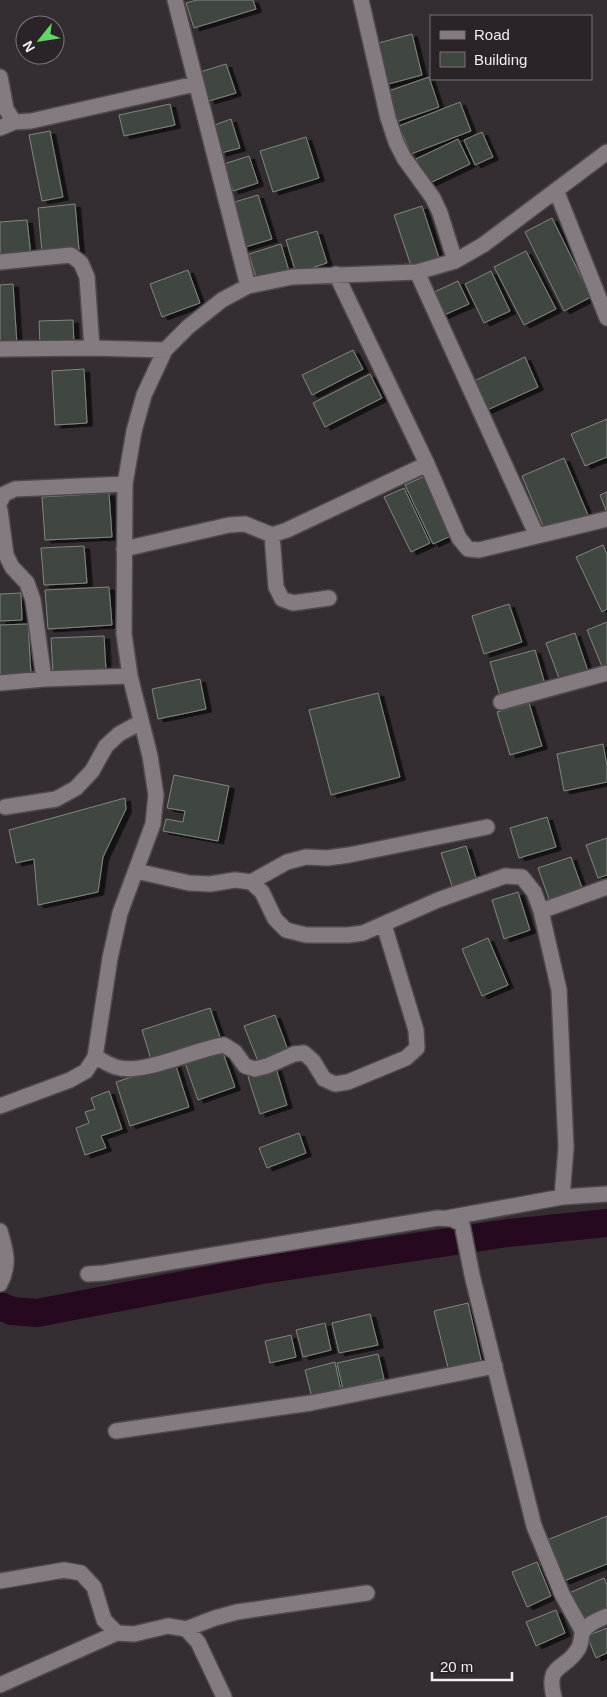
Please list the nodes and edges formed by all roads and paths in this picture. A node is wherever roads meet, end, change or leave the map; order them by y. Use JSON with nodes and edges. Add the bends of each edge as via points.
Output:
{"nodes":[{"id":1,"x":175,"y":0,"type":"edge"},
{"id":2,"x":361,"y":0,"type":"edge"},
{"id":3,"x":0,"y":77,"type":"edge"},
{"id":4,"x":196,"y":84,"type":"junction"},
{"id":5,"x":14,"y":122,"type":"junction"},
{"id":6,"x":0,"y":128,"type":"edge"},
{"id":7,"x":607,"y":152,"type":"edge"},
{"id":8,"x":556,"y":190,"type":"junction"},
{"id":9,"x":455,"y":261,"type":"junction"},
{"id":10,"x":0,"y":262,"type":"edge"},
{"id":11,"x":417,"y":272,"type":"junction"},
{"id":12,"x":336,"y":274,"type":"junction"},
{"id":13,"x":248,"y":286,"type":"junction"},
{"id":14,"x":607,"y":318,"type":"edge"},
{"id":15,"x":92,"y":348,"type":"junction"},
{"id":16,"x":0,"y":349,"type":"edge"},
{"id":17,"x":165,"y":350,"type":"junction"},
{"id":18,"x":427,"y":464,"type":"junction"},
{"id":19,"x":125,"y":484,"type":"junction"},
{"id":20,"x":0,"y":502,"type":"edge"},
{"id":21,"x":0,"y":510,"type":"edge"},
{"id":22,"x":607,"y":519,"type":"edge"},
{"id":23,"x":272,"y":534,"type":"junction"},
{"id":24,"x":537,"y":536,"type":"junction"},
{"id":25,"x":124,"y":549,"type":"junction"},
{"id":26,"x":330,"y":598,"type":"dead end"},
{"id":27,"x":607,"y":673,"type":"edge"},
{"id":28,"x":130,"y":676,"type":"junction"},
{"id":29,"x":44,"y":679,"type":"junction"},
{"id":30,"x":0,"y":683,"type":"edge"},
{"id":31,"x":501,"y":702,"type":"dead end"},
{"id":32,"x":141,"y":722,"type":"junction"},
{"id":33,"x":5,"y":807,"type":"dead end"},
{"id":34,"x":487,"y":827,"type":"dead end"},
{"id":35,"x":136,"y":871,"type":"junction"},
{"id":36,"x":251,"y":882,"type":"junction"},
{"id":37,"x":607,"y":887,"type":"edge"},
{"id":38,"x":541,"y":911,"type":"junction"},
{"id":39,"x":384,"y":925,"type":"junction"},
{"id":40,"x":95,"y":1057,"type":"junction"},
{"id":41,"x":0,"y":1106,"type":"edge"},
{"id":42,"x":607,"y":1194,"type":"edge"},
{"id":43,"x":562,"y":1197,"type":"junction"},
{"id":44,"x":445,"y":1218,"type":"junction"},
{"id":45,"x":0,"y":1231,"type":"edge"},
{"id":46,"x":88,"y":1274,"type":"dead end"},
{"id":47,"x":0,"y":1284,"type":"edge"},
{"id":48,"x":495,"y":1366,"type":"junction"},
{"id":49,"x":116,"y":1431,"type":"dead end"},
{"id":50,"x":0,"y":1581,"type":"edge"},
{"id":51,"x":367,"y":1593,"type":"dead end"},
{"id":52,"x":607,"y":1616,"type":"edge"},
{"id":53,"x":186,"y":1629,"type":"junction"},
{"id":54,"x":117,"y":1632,"type":"junction"},
{"id":55,"x":583,"y":1632,"type":"junction"},
{"id":56,"x":0,"y":1685,"type":"edge"},
{"id":57,"x":224,"y":1697,"type":"edge"},
{"id":58,"x":554,"y":1697,"type":"edge"}],
"edges":[{"from":1,"to":4,"type":"street"},
{"from":2,"to":9,"type":"street","via":[[396,142],[433,198]]},
{"from":3,"to":5,"type":"street","via":[[6,109]]},
{"from":4,"to":5,"type":"street"},
{"from":4,"to":13,"type":"street"},
{"from":5,"to":6,"type":"street"},
{"from":7,"to":8,"type":"street"},
{"from":8,"to":9,"type":"street"},
{"from":8,"to":14,"type":"street"},
{"from":9,"to":11,"type":"street"},
{"from":10,"to":15,"type":"street","via":[[71,255],[81,263],[87,277]]},
{"from":11,"to":12,"type":"street"},
{"from":11,"to":24,"type":"street"},
{"from":12,"to":13,"type":"street","via":[[292,277]]},
{"from":12,"to":18,"type":"street"},
{"from":13,"to":17,"type":"street","via":[[222,300]]},
{"from":15,"to":16,"type":"street"},
{"from":15,"to":17,"type":"street"},
{"from":17,"to":19,"type":"street","via":[[144,395]]},
{"from":18,"to":23,"type":"street","via":[[287,530]]},
{"from":18,"to":24,"type":"street","via":[[459,538],[468,549],[479,550]]},
{"from":19,"to":20,"type":"street","via":[[15,489],[4,494]]},
{"from":19,"to":25,"type":"street"},
{"from":21,"to":29,"type":"street","via":[[6,555],[27,583],[34,600]]},
{"from":22,"to":24,"type":"street"},
{"from":23,"to":25,"type":"street","via":[[245,524],[229,525]]},
{"from":23,"to":26,"type":"street","via":[[276,586],[282,599],[292,603]]},
{"from":25,"to":28,"type":"street","via":[[124,634]]},
{"from":27,"to":31,"type":"street"},
{"from":28,"to":29,"type":"street"},
{"from":28,"to":32,"type":"street"},
{"from":29,"to":30,"type":"street"},
{"from":32,"to":33,"type":"street","via":[[119,734],[106,746],[92,771],[76,788],[56,800]]},
{"from":32,"to":35,"type":"street","via":[[156,795],[153,824]]},
{"from":34,"to":36,"type":"street","via":[[349,856],[306,857],[288,862]]},
{"from":35,"to":36,"type":"street","via":[[189,883]]},
{"from":35,"to":40,"type":"street","via":[[120,914],[110,958]]},
{"from":36,"to":39,"type":"street","via":[[262,892],[275,919],[286,930],[306,935],[348,935]]},
{"from":37,"to":38,"type":"street"},
{"from":38,"to":39,"type":"street","via":[[534,892],[522,877],[505,876],[438,900]]},
{"from":38,"to":43,"type":"street","via":[[559,990],[566,1148]]},
{"from":39,"to":40,"type":"street","via":[[416,1030],[416,1048],[406,1058],[348,1082],[335,1084],[324,1079],[304,1053],[255,1069],[245,1066],[224,1044],[128,1070]]},
{"from":40,"to":41,"type":"street","via":[[86,1071],[70,1080]]},
{"from":42,"to":43,"type":"street"},
{"from":43,"to":44,"type":"street"},
{"from":44,"to":46,"type":"street"},
{"from":44,"to":48,"type":"street","via":[[462,1224]]},
{"from":45,"to":47,"type":"street","via":[[7,1252],[5,1274]]},
{"from":48,"to":49,"type":"street","via":[[312,1403]]},
{"from":48,"to":55,"type":"street","via":[[534,1526],[562,1594]]},
{"from":50,"to":54,"type":"street","via":[[64,1570],[81,1572],[94,1587],[104,1620]]},
{"from":51,"to":53,"type":"street","via":[[237,1612]]},
{"from":52,"to":55,"type":"street","via":[[594,1621]]},
{"from":53,"to":54,"type":"street","via":[[168,1626],[134,1634]]},
{"from":53,"to":57,"type":"street","via":[[198,1642]]},
{"from":54,"to":56,"type":"street"},
{"from":55,"to":58,"type":"street","via":[[579,1648],[556,1669],[551,1682]]}]}
